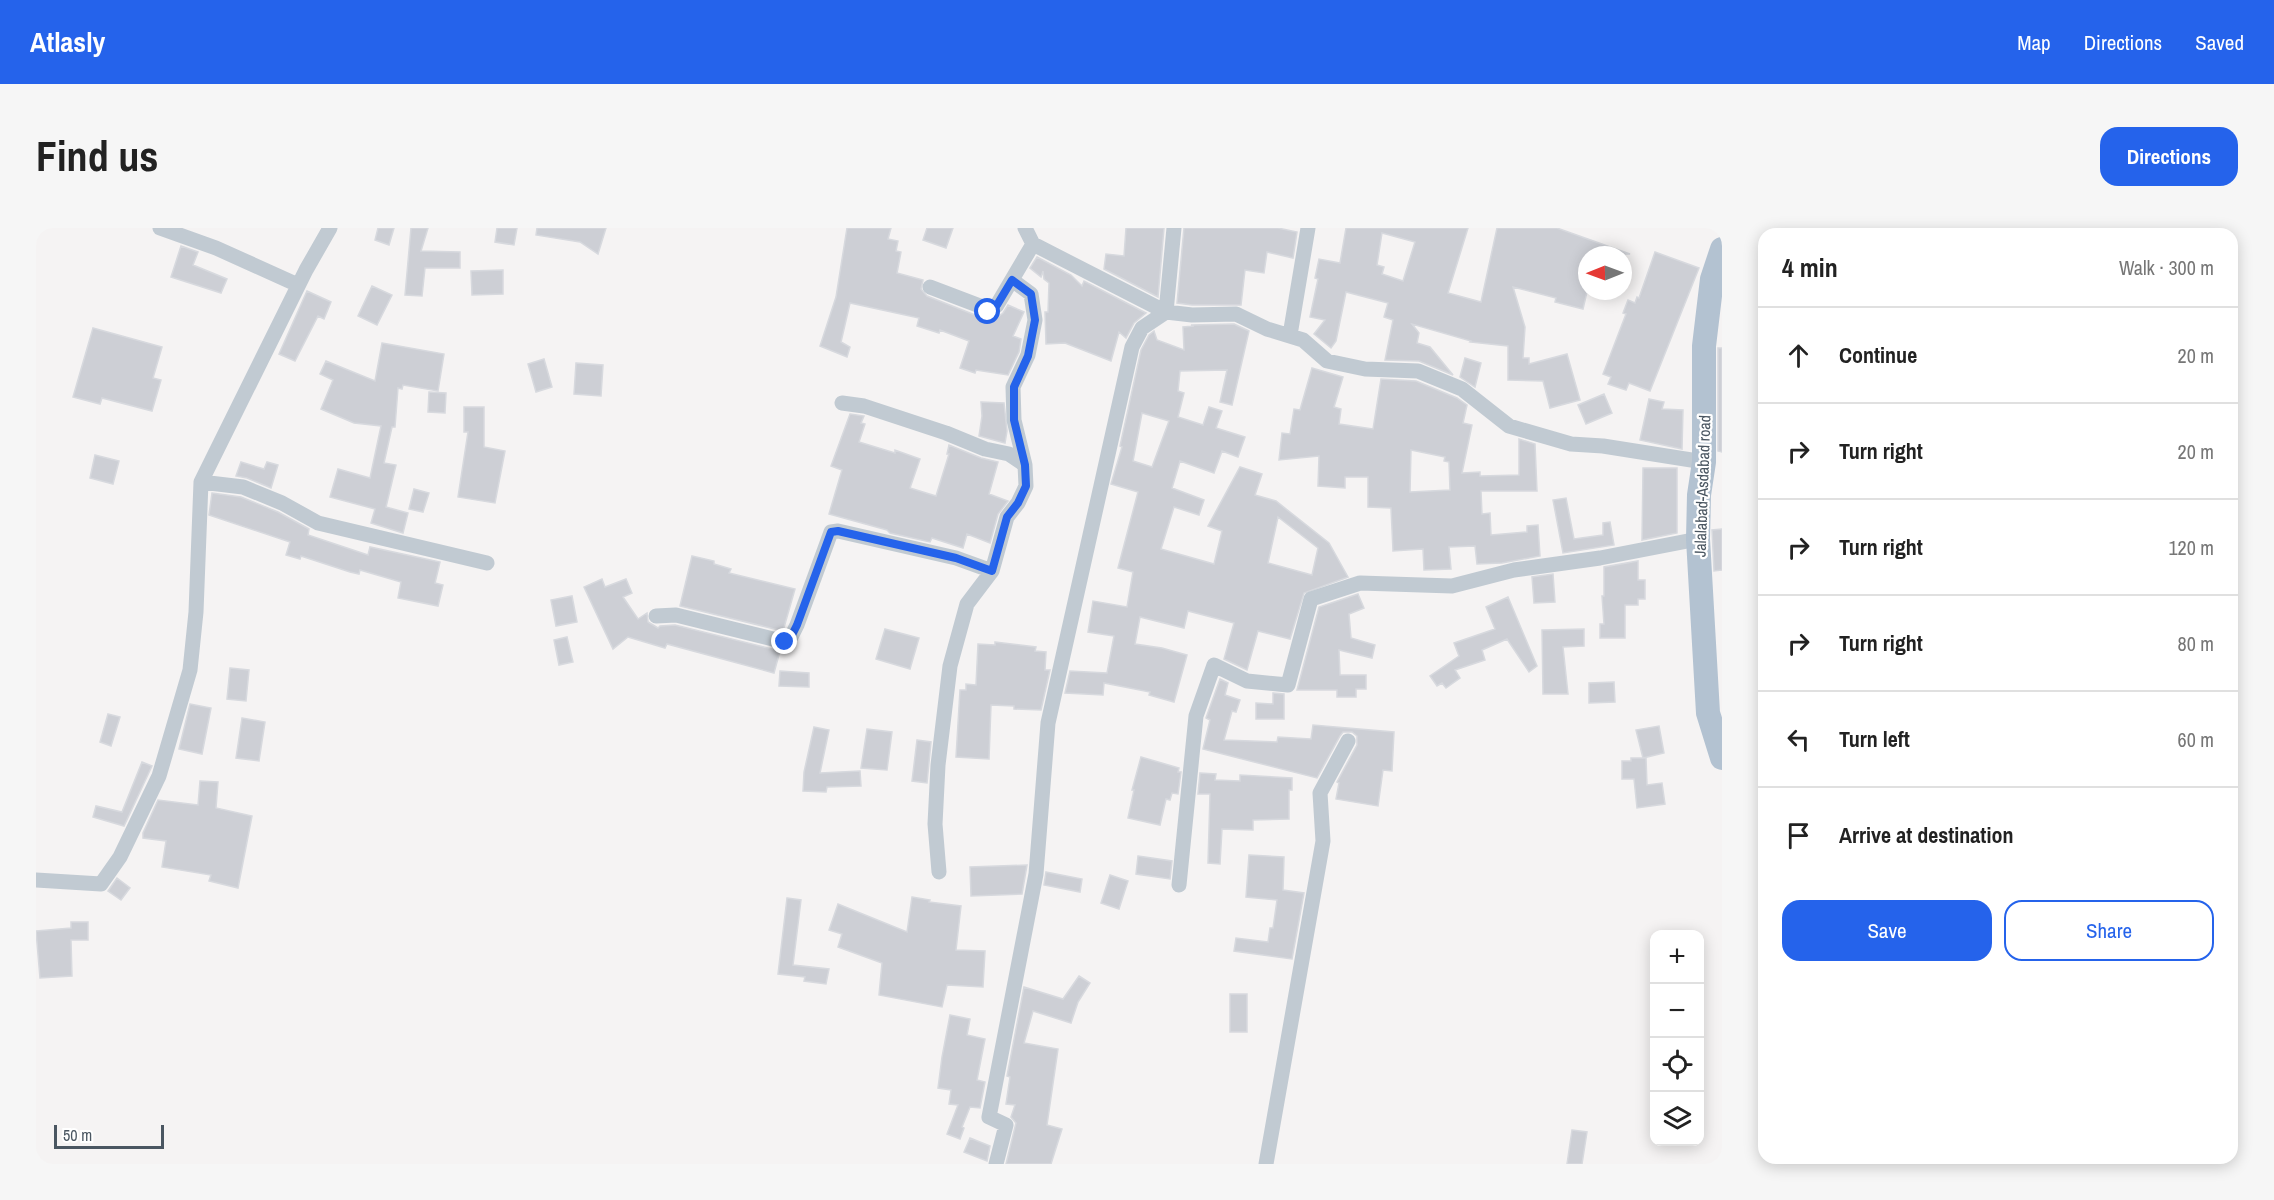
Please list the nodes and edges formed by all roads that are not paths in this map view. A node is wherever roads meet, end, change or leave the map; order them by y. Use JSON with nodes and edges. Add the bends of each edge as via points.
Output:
{"nodes":[{"id":1,"x":160,"y":228,"type":"edge"},
{"id":2,"x":330,"y":228,"type":"edge"},
{"id":3,"x":1025,"y":228,"type":"edge"},
{"id":4,"x":1174,"y":228,"type":"edge"},
{"id":5,"x":1308,"y":228,"type":"edge"},
{"id":6,"x":1033,"y":244,"type":"junction"},
{"id":7,"x":1722,"y":249,"type":"edge"},
{"id":8,"x":1012,"y":280,"type":"junction"},
{"id":9,"x":298,"y":285,"type":"junction"},
{"id":10,"x":930,"y":287,"type":"dead end"},
{"id":11,"x":1166,"y":312,"type":"junction"},
{"id":12,"x":1290,"y":335,"type":"junction"},
{"id":13,"x":842,"y":403,"type":"dead end"},
{"id":14,"x":1704,"y":462,"type":"junction"},
{"id":15,"x":1025,"y":465,"type":"junction"},
{"id":16,"x":201,"y":482,"type":"junction"},
{"id":17,"x":1698,"y":539,"type":"junction"},
{"id":18,"x":487,"y":563,"type":"dead end"},
{"id":19,"x":992,"y":571,"type":"junction"},
{"id":20,"x":656,"y":616,"type":"dead end"},
{"id":21,"x":1348,"y":741,"type":"dead end"},
{"id":22,"x":1722,"y":758,"type":"edge"},
{"id":23,"x":939,"y":872,"type":"dead end"},
{"id":24,"x":36,"y":880,"type":"edge"},
{"id":25,"x":1179,"y":885,"type":"dead end"},
{"id":26,"x":996,"y":1164,"type":"edge"},
{"id":27,"x":1266,"y":1164,"type":"edge"}],
"edges":[{"from":1,"to":9,"type":"street"},
{"from":2,"to":9,"type":"street"},
{"from":3,"to":6,"type":"street"},
{"from":4,"to":11,"type":"street"},
{"from":5,"to":12,"type":"street"},
{"from":6,"to":8,"type":"street"},
{"from":6,"to":11,"type":"street"},
{"from":7,"to":14,"type":"main road","name":"Jalalabad-Asdabad road","via":[[1712,279],[1704,346]]},
{"from":8,"to":10,"type":"street","via":[[988,312]]},
{"from":8,"to":15,"type":"street","via":[[1031,294],[1035,320],[1028,356],[1014,387],[1014,420]]},
{"from":9,"to":16,"type":"street"},
{"from":11,"to":12,"type":"street","via":[[1236,314]]},
{"from":11,"to":26,"type":"street","via":[[1142,327],[1132,347],[1048,723],[1036,874],[989,1118],[1006,1125]]},
{"from":12,"to":14,"type":"street","via":[[1303,340],[1328,361],[1365,369],[1418,371],[1462,389],[1509,426],[1572,444]]},
{"from":13,"to":15,"type":"street","via":[[864,406],[1009,454]]},
{"from":14,"to":17,"type":"main road","name":"Jalalabad-Asdabad road"},
{"from":15,"to":19,"type":"street","via":[[1026,486],[1007,517]]},
{"from":16,"to":18,"type":"street","via":[[243,487],[318,523]]},
{"from":16,"to":24,"type":"street","via":[[190,670],[159,776],[120,857],[101,884]]},
{"from":17,"to":22,"type":"main road","name":"Jalalabad-Asdabad road","via":[[1708,713]]},
{"from":17,"to":25,"type":"street","via":[[1514,570],[1452,586],[1360,583],[1311,599],[1288,685],[1247,681],[1214,665],[1196,716]]},
{"from":19,"to":20,"type":"street","via":[[956,558],[838,531],[831,532],[797,625],[785,642],[676,615]]},
{"from":19,"to":23,"type":"street","via":[[967,604],[950,666],[936,800]]},
{"from":21,"to":27,"type":"street","via":[[1320,793],[1323,841]]}]}
